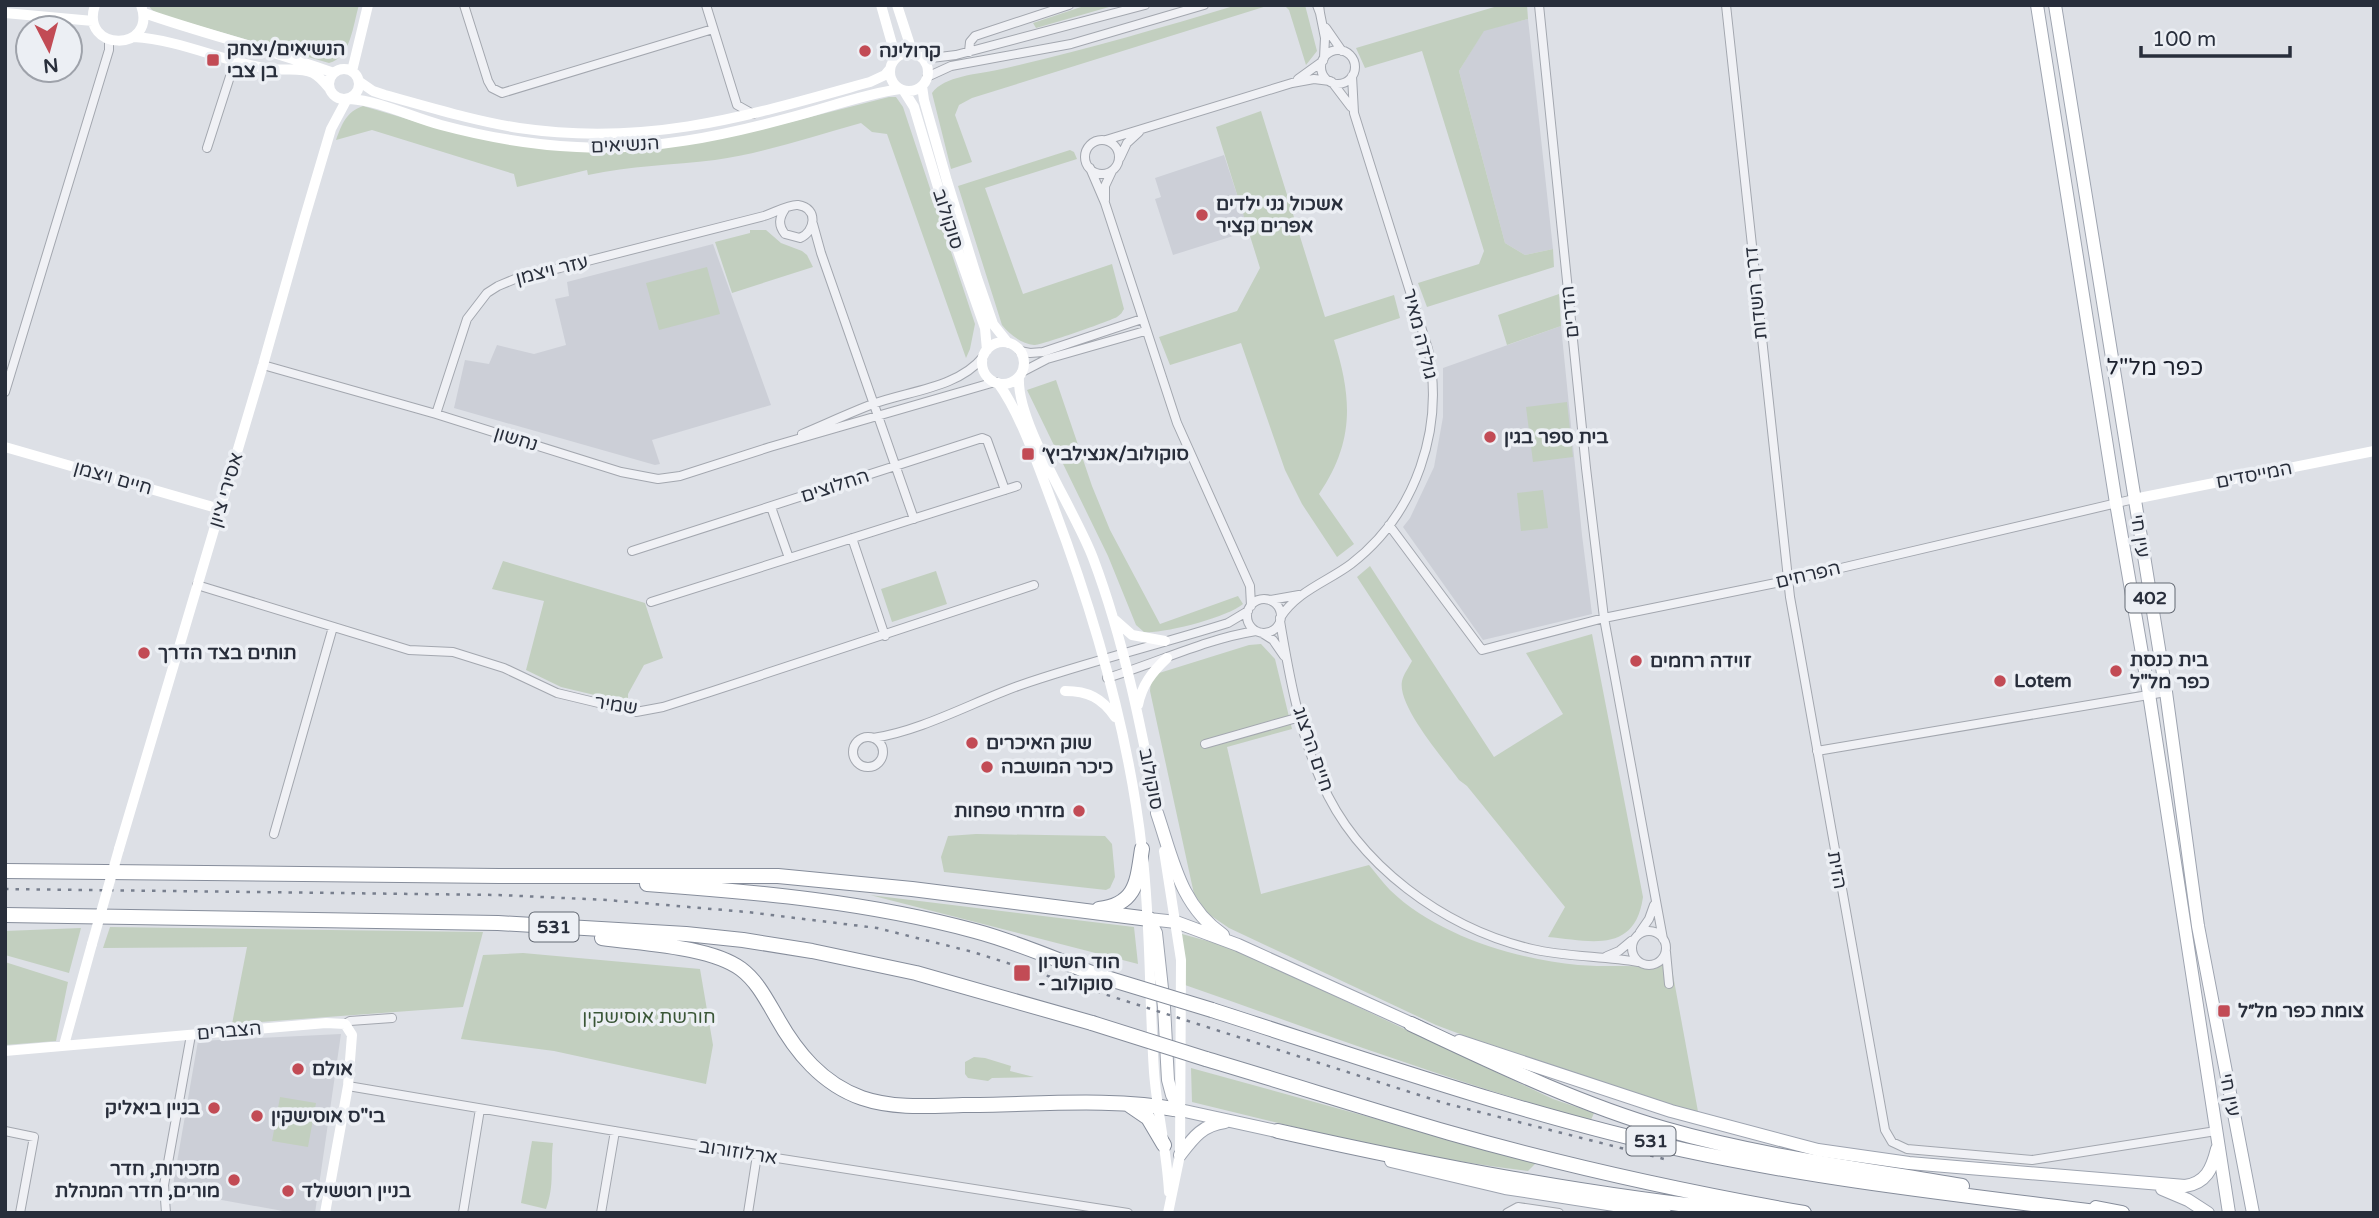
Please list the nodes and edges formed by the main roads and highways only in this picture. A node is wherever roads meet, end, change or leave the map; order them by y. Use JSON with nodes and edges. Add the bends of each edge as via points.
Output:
{"nodes":[{"id":1,"x":2037,"y":5,"type":"edge"},
{"id":2,"x":2055,"y":5,"type":"edge"},
{"id":3,"x":1157,"y":813,"type":"road end"},
{"id":4,"x":1142,"y":849,"type":"road end"},
{"id":5,"x":5,"y":863,"type":"edge"},
{"id":6,"x":5,"y":871,"type":"edge"},
{"id":7,"x":126,"y":872,"type":"junction"},
{"id":8,"x":499,"y":876,"type":"junction"},
{"id":9,"x":1080,"y":911,"type":"junction"},
{"id":10,"x":5,"y":917,"type":"edge"},
{"id":11,"x":1149,"y":919,"type":"junction"},
{"id":12,"x":518,"y":924,"type":"junction"},
{"id":13,"x":1238,"y":945,"type":"junction"},
{"id":14,"x":1411,"y":1024,"type":"junction"},
{"id":15,"x":1128,"y":1104,"type":"junction"},
{"id":16,"x":1180,"y":1110,"type":"junction"},
{"id":17,"x":1232,"y":1121,"type":"junction"},
{"id":18,"x":1278,"y":1131,"type":"junction"},
{"id":19,"x":1164,"y":1145,"type":"road end"},
{"id":20,"x":2218,"y":1146,"type":"junction"},
{"id":21,"x":1180,"y":1155,"type":"road end"},
{"id":22,"x":2141,"y":1183,"type":"junction"},
{"id":23,"x":2224,"y":1186,"type":"junction"},
{"id":24,"x":2250,"y":1210,"type":"edge"},
{"id":25,"x":1665,"y":1213,"type":"edge"},
{"id":26,"x":1758,"y":1213,"type":"edge"},
{"id":27,"x":1804,"y":1213,"type":"edge"},
{"id":28,"x":2103,"y":1213,"type":"edge"},
{"id":29,"x":2122,"y":1213,"type":"edge"},
{"id":30,"x":2208,"y":1213,"type":"edge"},
{"id":31,"x":2229,"y":1213,"type":"edge"},
{"id":32,"x":2238,"y":1213,"type":"edge"}],
"edges":[{"from":1,"to":20,"type":"main road","name":"עין חי","number":"402"},
{"from":2,"to":24,"type":"main road","name":"עין חי","number":"402","via":[[2166,692],[2201,939]]},
{"from":3,"to":13,"type":"main road","via":[[1193,908]]},
{"from":4,"to":9,"type":"highway","via":[[1136,884],[1125,900]]},
{"from":5,"to":7,"type":"highway"},
{"from":6,"to":7,"type":"highway","number":"531"},
{"from":7,"to":8,"type":"highway","number":"531"},
{"from":8,"to":9,"type":"highway","via":[[800,878]]},
{"from":8,"to":28,"type":"highway","number":"531","bridge":true,"via":[[690,887],[873,908],[978,932],[1100,976],[1516,1105],[1684,1150],[1885,1185]]},
{"from":9,"to":11,"type":"highway"},
{"from":10,"to":12,"type":"highway","number":"531"},
{"from":11,"to":13,"type":"main road","via":[[1176,922]]},
{"from":11,"to":16,"type":"main road","via":[[1156,933],[1168,1080]]},
{"from":12,"to":15,"type":"highway","via":[[699,953],[731,963],[761,990],[807,1061],[833,1084],[865,1099],[923,1106]]},
{"from":12,"to":27,"type":"highway","number":"531","bridge":true,"via":[[743,940],[916,972],[1452,1133],[1599,1171]]},
{"from":13,"to":14,"type":"main road"},
{"from":14,"to":22,"type":"main road","via":[[1617,1095],[1818,1150],[1909,1163]]},
{"from":14,"to":29,"type":"highway","via":[[1581,1101],[1707,1141]]},
{"from":15,"to":16,"type":"highway"},
{"from":15,"to":19,"type":"highway","via":[[1148,1118]]},
{"from":16,"to":17,"type":"main road"},
{"from":17,"to":18,"type":"main road"},
{"from":17,"to":21,"type":"main road","via":[[1203,1128]]},
{"from":18,"to":25,"type":"main road","via":[[1474,1182]]},
{"from":18,"to":26,"type":"highway","via":[[1453,1168],[1644,1200]]},
{"from":20,"to":22,"type":"main road","via":[[2208,1174],[2197,1182],[2185,1186]]},
{"from":20,"to":23,"type":"main road","name":"עין חי","number":"402"},
{"from":22,"to":30,"type":"main road","via":[[2179,1196]]},
{"from":23,"to":31,"type":"main road","number":"402"},
{"from":23,"to":32,"type":"main road"}]}
